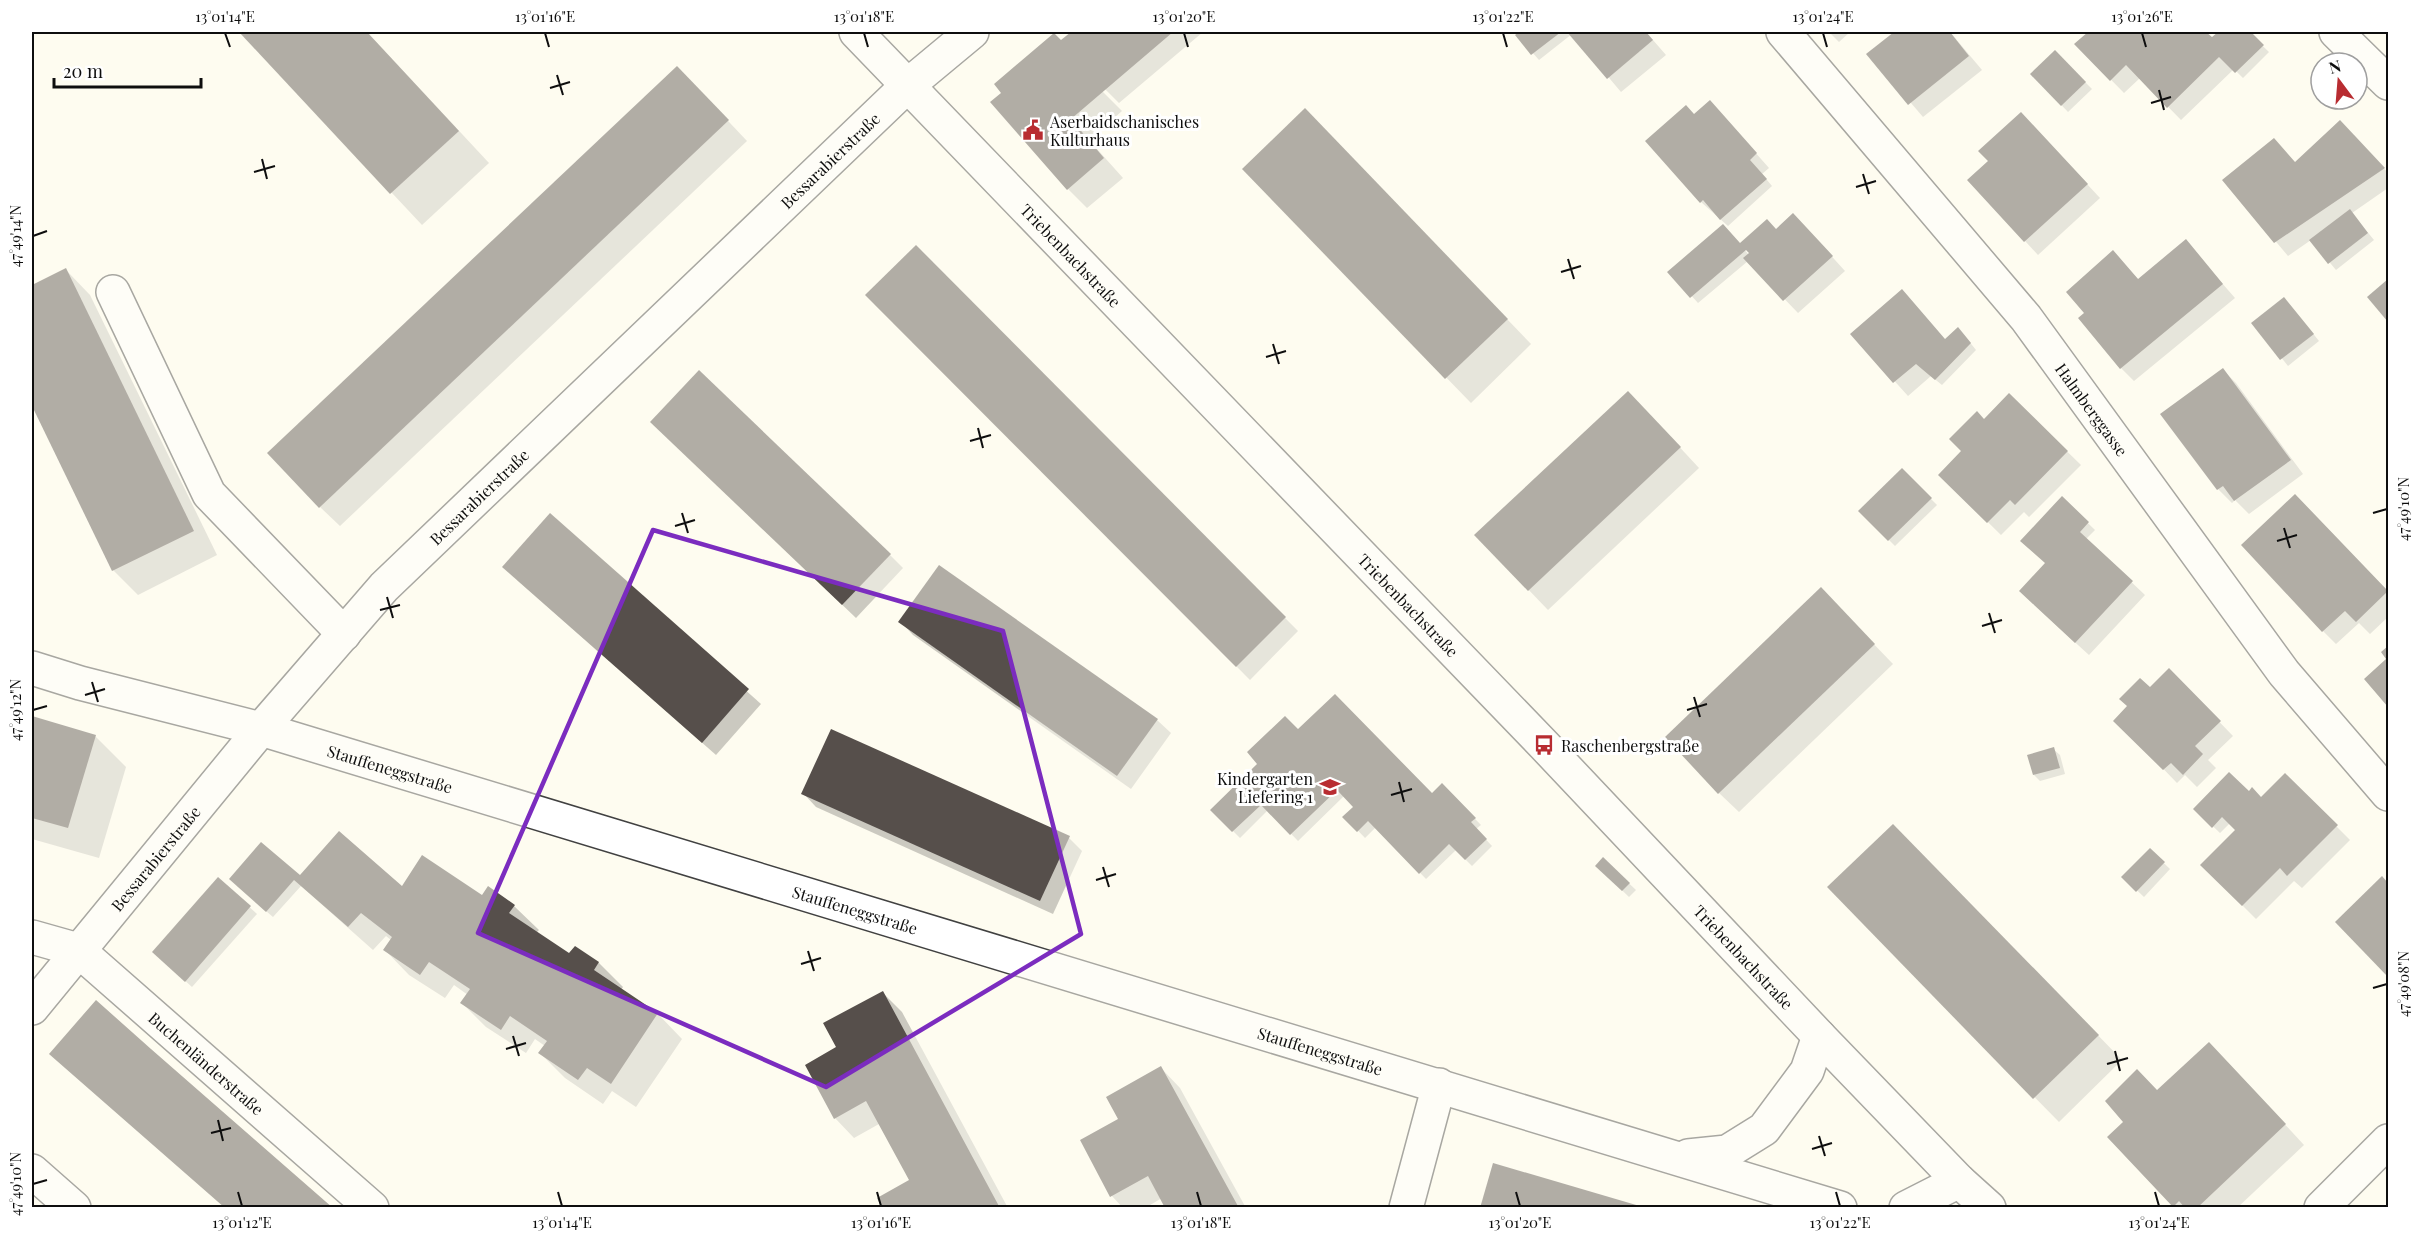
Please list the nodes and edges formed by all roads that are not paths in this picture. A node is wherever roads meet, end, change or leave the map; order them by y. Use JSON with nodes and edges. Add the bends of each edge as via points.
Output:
{"nodes":[{"id":1,"x":856,"y":32,"type":"edge"},
{"id":2,"x":972,"y":32,"type":"edge"},
{"id":3,"x":1783,"y":32,"type":"edge"},
{"id":4,"x":2336,"y":32,"type":"edge"},
{"id":5,"x":2388,"y":82,"type":"edge"},
{"id":6,"x":907,"y":86,"type":"junction"},
{"id":7,"x":113,"y":292,"type":"dead end"},
{"id":8,"x":344,"y":634,"type":"junction"},
{"id":9,"x":32,"y":668,"type":"edge"},
{"id":10,"x":261,"y":729,"type":"junction"},
{"id":11,"x":2388,"y":794,"type":"edge"},
{"id":12,"x":32,"y":937,"type":"edge"},
{"id":13,"x":78,"y":950,"type":"junction"},
{"id":14,"x":32,"y":1008,"type":"edge"},
{"id":15,"x":1819,"y":1036,"type":"junction"},
{"id":16,"x":1439,"y":1085,"type":"junction"},
{"id":17,"x":2388,"y":1140,"type":"edge"},
{"id":18,"x":1677,"y":1156,"type":"junction"},
{"id":19,"x":32,"y":1171,"type":"edge"},
{"id":20,"x":1959,"y":1181,"type":"junction"},
{"id":21,"x":74,"y":1208,"type":"edge"},
{"id":22,"x":372,"y":1208,"type":"edge"},
{"id":23,"x":1406,"y":1208,"type":"edge"},
{"id":24,"x":1840,"y":1208,"type":"edge"},
{"id":25,"x":1906,"y":1208,"type":"edge"},
{"id":26,"x":1989,"y":1208,"type":"edge"},
{"id":27,"x":2321,"y":1208,"type":"edge"}],
"edges":[{"from":1,"to":6,"type":"street","name":"Triebenbachstraße"},
{"from":2,"to":6,"type":"street","name":"Bessarabierstraße"},
{"from":3,"to":11,"type":"street","name":"Halmberggasse","via":[[2026,318],[2284,673]]},
{"from":4,"to":5,"type":"street"},
{"from":6,"to":8,"type":"street","name":"Bessarabierstraße","via":[[384,587]]},
{"from":6,"to":15,"type":"street","name":"Triebenbachstraße","via":[[1544,745]]},
{"from":7,"to":8,"type":"street","via":[[209,494]]},
{"from":8,"to":10,"type":"street","name":"Bessarabierstraße"},
{"from":9,"to":10,"type":"street","name":"Stauffeneggstraße"},
{"from":10,"to":13,"type":"street","name":"Bessarabierstraße"},
{"from":10,"to":16,"type":"street","name":"Stauffeneggstraße"},
{"from":12,"to":13,"type":"street","name":"Buchenländerstraße"},
{"from":13,"to":14,"type":"street","name":"Bessarabierstraße"},
{"from":13,"to":22,"type":"street","name":"Buchenländerstraße"},
{"from":15,"to":18,"type":"street","name":"Stauffeneggstraße","via":[[1807,1071],[1764,1129],[1727,1152]]},
{"from":15,"to":20,"type":"street","name":"Triebenbachstraße"},
{"from":16,"to":18,"type":"street","name":"Stauffeneggstraße"},
{"from":16,"to":23,"type":"street"},
{"from":17,"to":27,"type":"street"},
{"from":18,"to":24,"type":"street","name":"Stauffeneggstraße"},
{"from":19,"to":21,"type":"street"},
{"from":20,"to":25,"type":"street"},
{"from":20,"to":26,"type":"street"}]}
